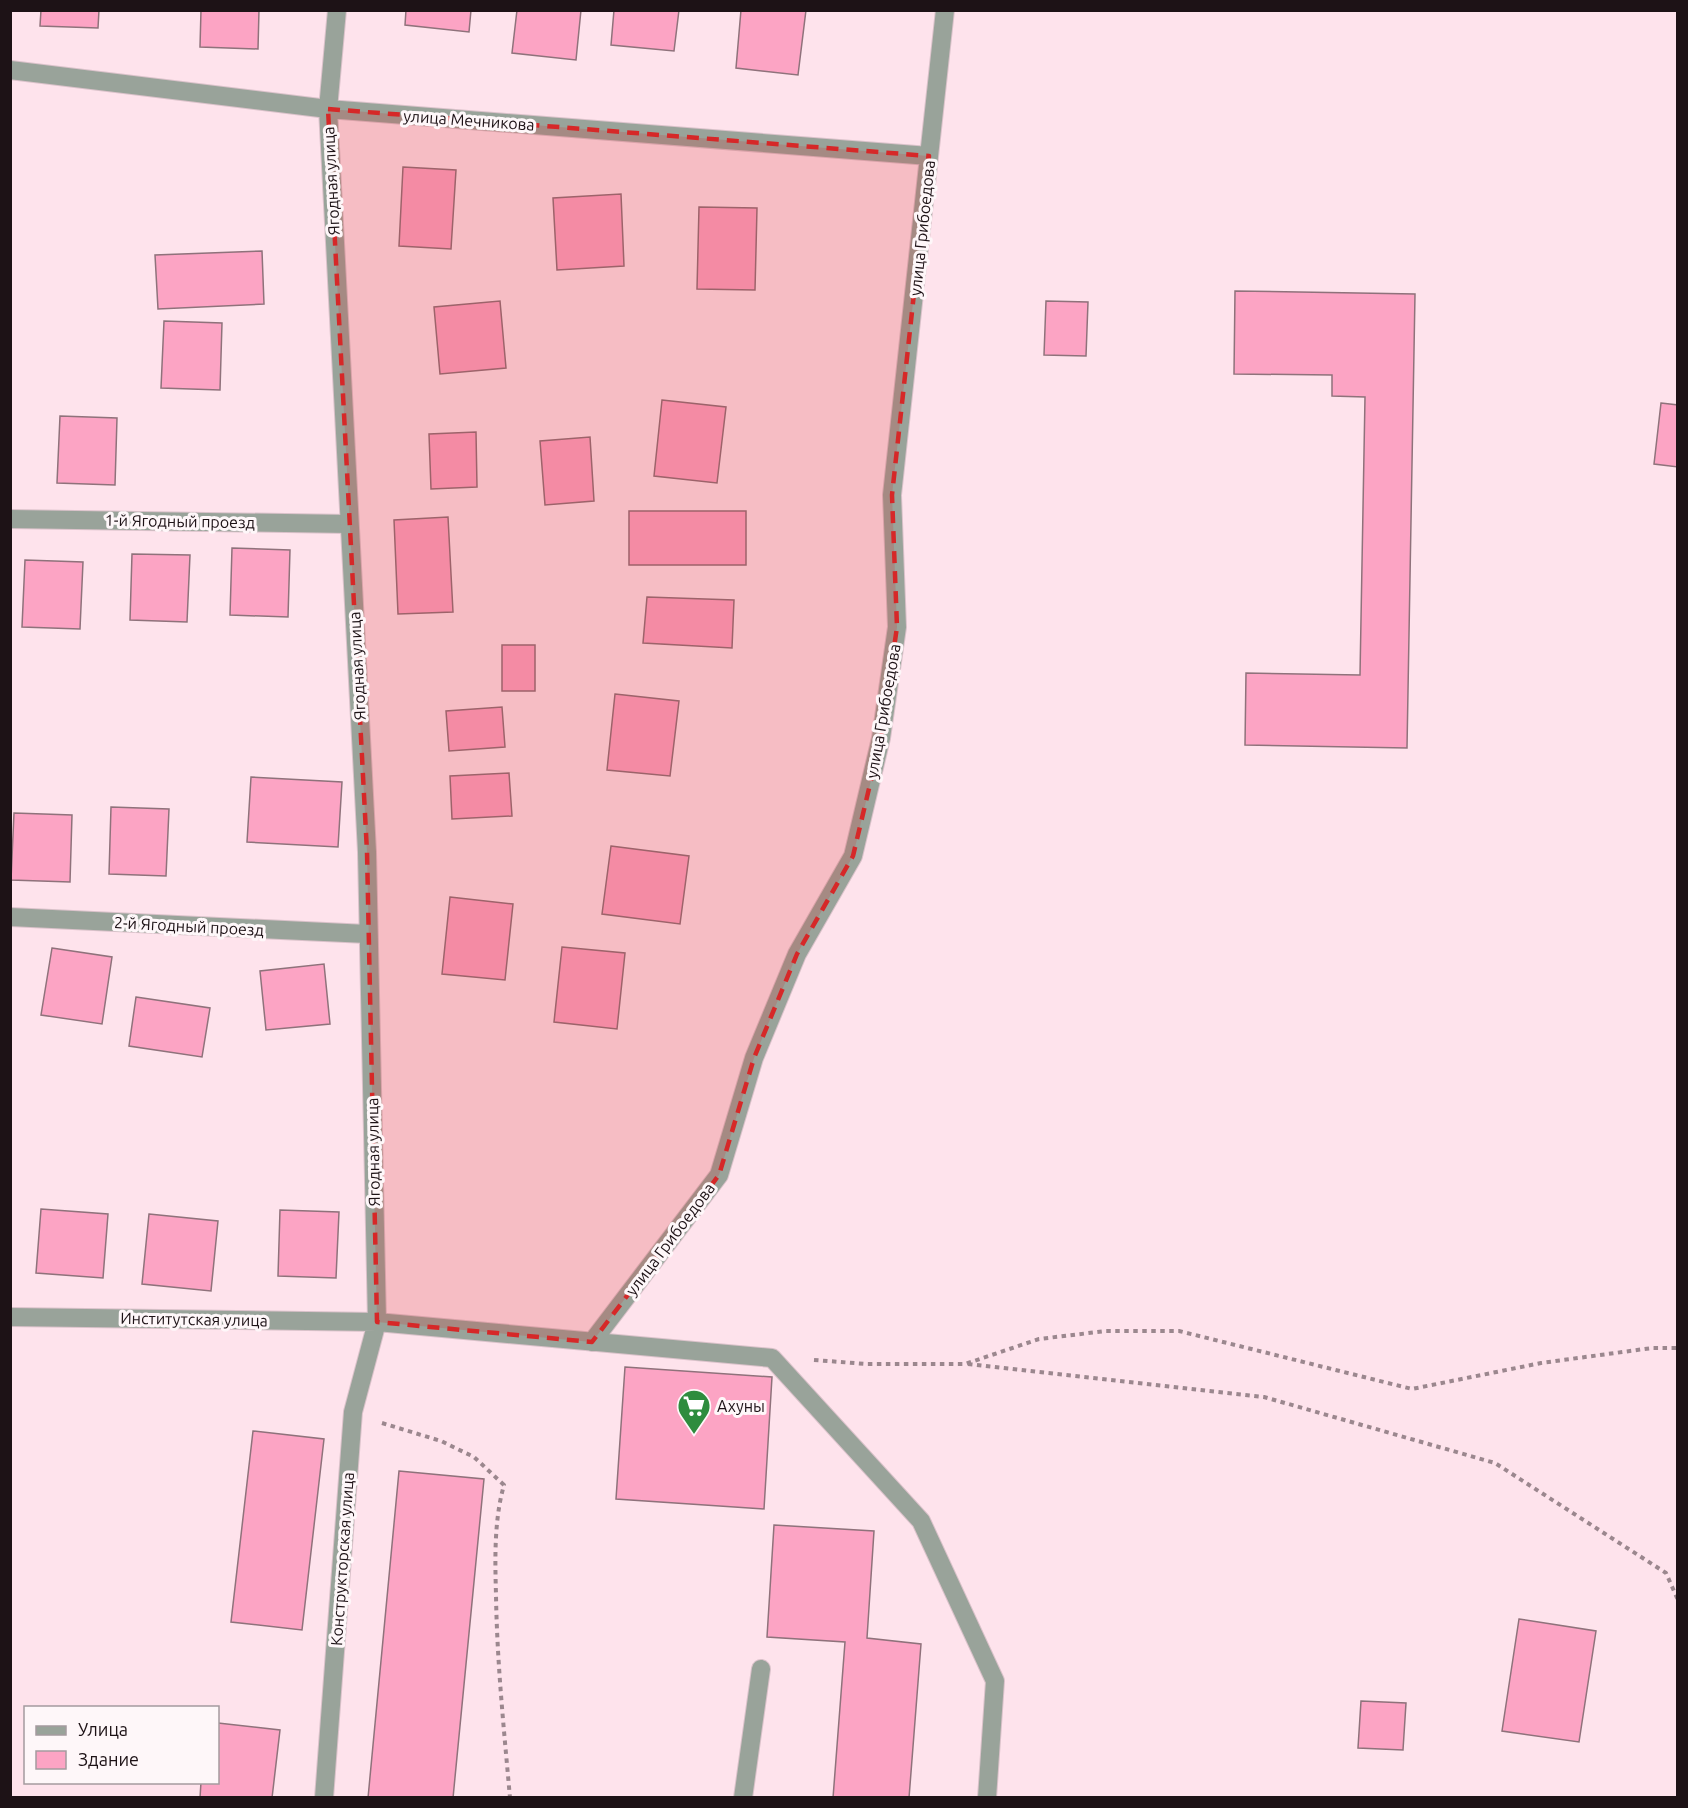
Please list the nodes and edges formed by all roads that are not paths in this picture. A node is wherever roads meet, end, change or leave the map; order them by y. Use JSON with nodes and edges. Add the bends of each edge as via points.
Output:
{"nodes":[{"id":1,"x":337,"y":10,"type":"edge"},
{"id":2,"x":945,"y":10,"type":"edge"},
{"id":3,"x":10,"y":70,"type":"edge"},
{"id":4,"x":328,"y":109,"type":"junction"},
{"id":5,"x":929,"y":156,"type":"junction"},
{"id":6,"x":10,"y":519,"type":"edge"},
{"id":7,"x":349,"y":524,"type":"junction"},
{"id":8,"x":10,"y":917,"type":"edge"},
{"id":9,"x":367,"y":934,"type":"junction"},
{"id":10,"x":10,"y":1317,"type":"edge"},
{"id":11,"x":377,"y":1322,"type":"junction"},
{"id":12,"x":592,"y":1341,"type":"junction"},
{"id":13,"x":761,"y":1669,"type":"dead end"},
{"id":14,"x":324,"y":1797,"type":"edge"},
{"id":15,"x":743,"y":1797,"type":"edge"},
{"id":16,"x":987,"y":1797,"type":"edge"}],
"edges":[{"from":1,"to":4,"type":"street","name":"Ягодная улица"},
{"from":2,"to":5,"type":"street","name":"улица Грибоедова"},
{"from":3,"to":4,"type":"street","name":"улица Мечникова"},
{"from":4,"to":5,"type":"street","name":"улица Мечникова"},
{"from":4,"to":7,"type":"street","name":"Ягодная улица"},
{"from":5,"to":12,"type":"street","name":"улица Грибоедова","via":[[892,495],[897,627],[881,738],[853,856],[788,975],[754,1058],[719,1175]]},
{"from":6,"to":7,"type":"street","name":"1-й Ягодный проезд"},
{"from":7,"to":9,"type":"street","name":"Ягодная улица","via":[[367,852]]},
{"from":8,"to":9,"type":"street","name":"2-й Ягодный проезд"},
{"from":9,"to":11,"type":"street","name":"Ягодная улица"},
{"from":10,"to":11,"type":"street","name":"Институтская улица"},
{"from":11,"to":12,"type":"street","name":"Институтская улица"},
{"from":11,"to":14,"type":"street","name":"Конструкторская улица","via":[[353,1412]]},
{"from":12,"to":16,"type":"street","name":"Институтская улица","via":[[772,1358],[921,1521],[995,1681]]},
{"from":13,"to":15,"type":"street"}]}
